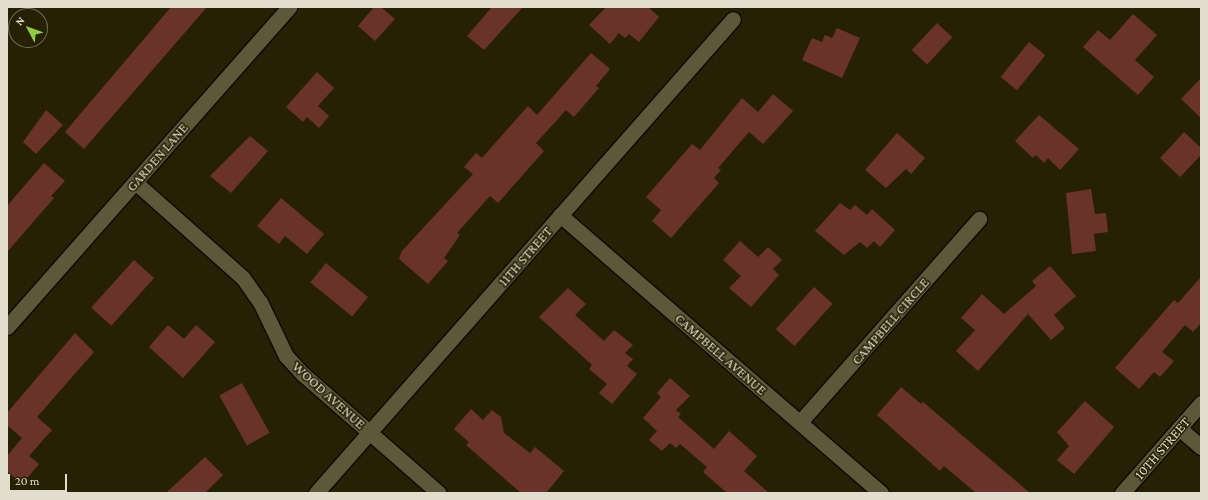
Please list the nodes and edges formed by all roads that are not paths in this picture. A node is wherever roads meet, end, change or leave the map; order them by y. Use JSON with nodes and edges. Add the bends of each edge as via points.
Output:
{"nodes":[{"id":1,"x":289,"y":7,"type":"edge"},
{"id":2,"x":733,"y":19,"type":"dead end"},
{"id":3,"x":135,"y":182,"type":"junction"},
{"id":4,"x":560,"y":215,"type":"junction"},
{"id":5,"x":979,"y":219,"type":"dead end"},
{"id":6,"x":7,"y":327,"type":"edge"},
{"id":7,"x":1201,"y":403,"type":"edge"},
{"id":8,"x":800,"y":422,"type":"junction"},
{"id":9,"x":1179,"y":428,"type":"junction"},
{"id":10,"x":370,"y":432,"type":"junction"},
{"id":11,"x":1201,"y":447,"type":"edge"},
{"id":12,"x":316,"y":493,"type":"edge"},
{"id":13,"x":439,"y":493,"type":"edge"},
{"id":14,"x":881,"y":493,"type":"edge"},
{"id":15,"x":1122,"y":493,"type":"edge"}],
"edges":[{"from":1,"to":3,"type":"street","name":"GARDEN LANE"},
{"from":2,"to":4,"type":"street","name":"11TH STREET"},
{"from":3,"to":6,"type":"street","name":"GARDEN LANE"},
{"from":3,"to":10,"type":"street","name":"WOOD AVENUE","via":[[243,278],[260,302],[286,356]]},
{"from":4,"to":8,"type":"street","name":"CAMPBELL AVENUE"},
{"from":4,"to":10,"type":"street","name":"11TH STREET"},
{"from":5,"to":8,"type":"street","name":"CAMPBELL CIRCLE"},
{"from":7,"to":9,"type":"street","name":"10TH STREET"},
{"from":8,"to":14,"type":"street","name":"CAMPBELL AVENUE"},
{"from":9,"to":11,"type":"street"},
{"from":9,"to":15,"type":"street","name":"10TH STREET"},
{"from":10,"to":12,"type":"street","name":"11TH STREET"},
{"from":10,"to":13,"type":"street","name":"WOOD AVENUE"}]}
